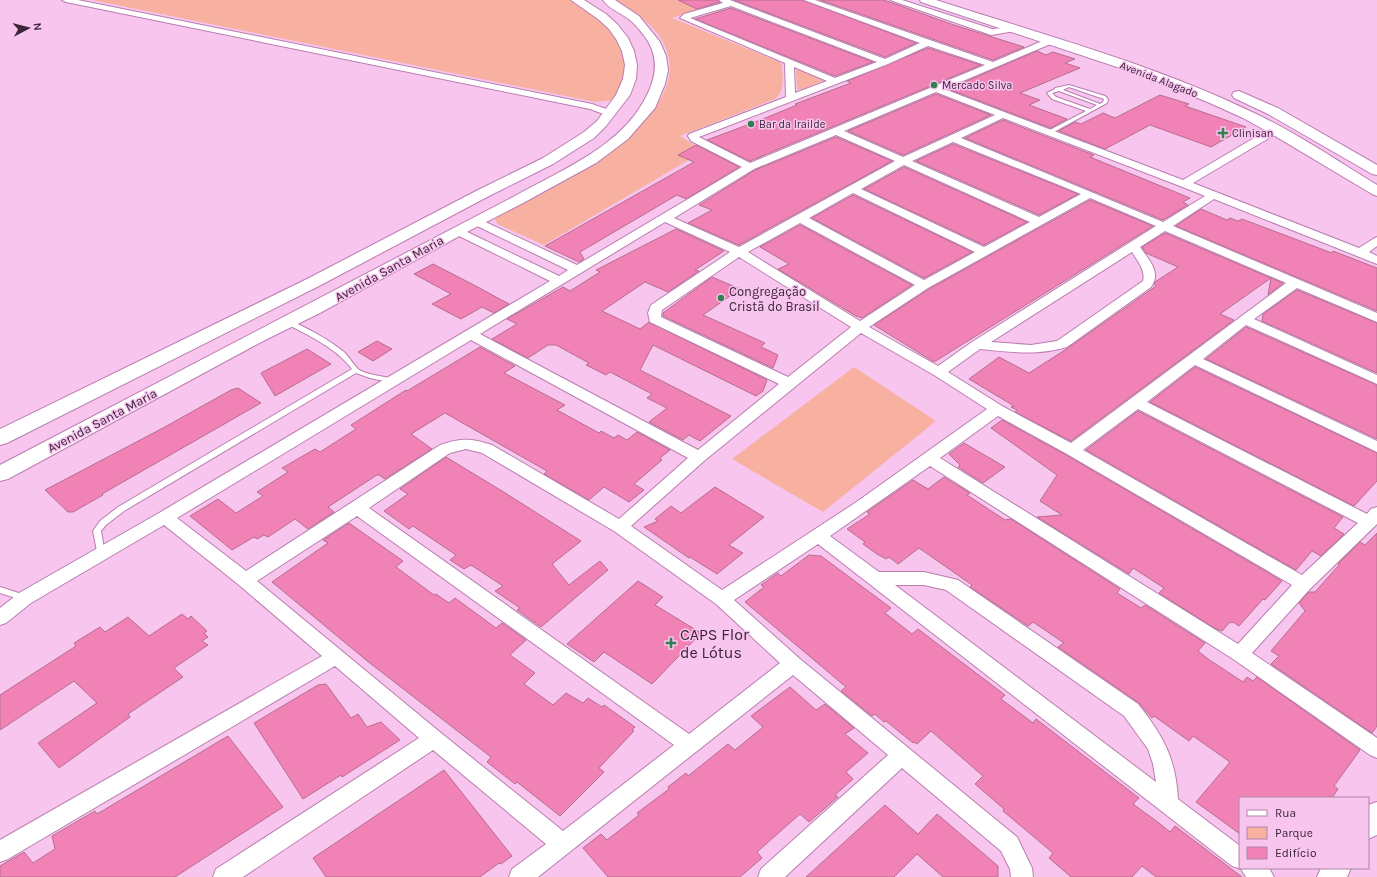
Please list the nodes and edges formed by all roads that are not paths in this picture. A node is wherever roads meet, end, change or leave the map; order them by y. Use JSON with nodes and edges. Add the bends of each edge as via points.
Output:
{"nodes":[{"id":1,"x":66,"y":0,"type":"edge"},
{"id":2,"x":576,"y":0,"type":"edge"},
{"id":3,"x":608,"y":0,"type":"edge"},
{"id":4,"x":808,"y":0,"type":"edge"},
{"id":5,"x":894,"y":0,"type":"edge"},
{"id":6,"x":925,"y":0,"type":"edge"},
{"id":7,"x":959,"y":0,"type":"edge"},
{"id":8,"x":727,"y":2,"type":"edge"},
{"id":9,"x":1015,"y":29,"type":"junction"},
{"id":10,"x":1050,"y":41,"type":"junction"},
{"id":11,"x":928,"y":43,"type":"junction"},
{"id":12,"x":789,"y":62,"type":"junction"},
{"id":13,"x":886,"y":62,"type":"junction"},
{"id":14,"x":994,"y":65,"type":"junction"},
{"id":15,"x":1154,"y":75,"type":"junction"},
{"id":16,"x":835,"y":81,"type":"junction"},
{"id":17,"x":937,"y":89,"type":"junction"},
{"id":18,"x":1057,"y":89,"type":"junction"},
{"id":19,"x":1224,"y":89,"type":"dead end"},
{"id":20,"x":791,"y":98,"type":"junction"},
{"id":21,"x":1100,"y":105,"type":"junction"},
{"id":22,"x":1090,"y":111,"type":"junction"},
{"id":23,"x":1004,"y":114,"type":"junction"},
{"id":24,"x":605,"y":119,"type":"junction"},
{"id":25,"x":1275,"y":130,"type":"junction"},
{"id":26,"x":836,"y":132,"type":"junction"},
{"id":27,"x":1050,"y":132,"type":"junction"},
{"id":28,"x":623,"y":136,"type":"junction"},
{"id":29,"x":953,"y":138,"type":"junction"},
{"id":30,"x":574,"y":145,"type":"junction"},
{"id":31,"x":591,"y":160,"type":"junction"},
{"id":32,"x":903,"y":161,"type":"junction"},
{"id":33,"x":750,"y":167,"type":"junction"},
{"id":34,"x":1377,"y":171,"type":"edge"},
{"id":35,"x":1184,"y":184,"type":"junction"},
{"id":36,"x":853,"y":189,"type":"junction"},
{"id":37,"x":1377,"y":192,"type":"edge"},
{"id":38,"x":1090,"y":194,"type":"junction"},
{"id":39,"x":1213,"y":195,"type":"junction"},
{"id":40,"x":665,"y":218,"type":"junction"},
{"id":41,"x":800,"y":218,"type":"junction"},
{"id":42,"x":475,"y":221,"type":"junction"},
{"id":43,"x":1040,"y":222,"type":"junction"},
{"id":44,"x":1164,"y":225,"type":"junction"},
{"id":45,"x":457,"y":231,"type":"junction"},
{"id":46,"x":1377,"y":241,"type":"edge"},
{"id":47,"x":1133,"y":245,"type":"junction"},
{"id":48,"x":739,"y":252,"type":"junction"},
{"id":49,"x":984,"y":252,"type":"junction"},
{"id":50,"x":1360,"y":253,"type":"junction"},
{"id":51,"x":1377,"y":260,"type":"edge"},
{"id":52,"x":577,"y":270,"type":"junction"},
{"id":53,"x":560,"y":281,"type":"junction"},
{"id":54,"x":1295,"y":284,"type":"junction"},
{"id":55,"x":924,"y":285,"type":"junction"},
{"id":56,"x":295,"y":292,"type":"junction"},
{"id":57,"x":314,"y":309,"type":"junction"},
{"id":58,"x":1377,"y":318,"type":"edge"},
{"id":59,"x":240,"y":320,"type":"junction"},
{"id":60,"x":1245,"y":320,"type":"junction"},
{"id":61,"x":287,"y":322,"type":"junction"},
{"id":62,"x":860,"y":328,"type":"junction"},
{"id":63,"x":470,"y":334,"type":"junction"},
{"id":64,"x":258,"y":336,"type":"junction"},
{"id":65,"x":977,"y":345,"type":"junction"},
{"id":66,"x":1193,"y":359,"type":"junction"},
{"id":67,"x":356,"y":370,"type":"junction"},
{"id":68,"x":939,"y":372,"type":"junction"},
{"id":69,"x":1377,"y":380,"type":"edge"},
{"id":70,"x":393,"y":381,"type":"junction"},
{"id":71,"x":789,"y":383,"type":"junction"},
{"id":72,"x":1138,"y":403,"type":"junction"},
{"id":73,"x":996,"y":409,"type":"junction"},
{"id":74,"x":0,"y":438,"type":"edge"},
{"id":75,"x":1377,"y":447,"type":"edge"},
{"id":76,"x":1072,"y":450,"type":"junction"},
{"id":77,"x":699,"y":457,"type":"junction"},
{"id":78,"x":930,"y":459,"type":"junction"},
{"id":79,"x":0,"y":474,"type":"edge"},
{"id":80,"x":357,"y":508,"type":"junction"},
{"id":81,"x":165,"y":517,"type":"junction"},
{"id":82,"x":1373,"y":517,"type":"edge"},
{"id":83,"x":620,"y":526,"type":"junction"},
{"id":84,"x":819,"y":536,"type":"junction"},
{"id":85,"x":101,"y":554,"type":"junction"},
{"id":86,"x":875,"y":579,"type":"junction"},
{"id":87,"x":245,"y":580,"type":"junction"},
{"id":88,"x":1304,"y":584,"type":"junction"},
{"id":89,"x":0,"y":590,"type":"edge"},
{"id":90,"x":25,"y":598,"type":"junction"},
{"id":91,"x":722,"y":599,"type":"junction"},
{"id":92,"x":0,"y":618,"type":"edge"},
{"id":93,"x":1240,"y":654,"type":"junction"},
{"id":94,"x":336,"y":656,"type":"junction"},
{"id":95,"x":793,"y":664,"type":"junction"},
{"id":96,"x":434,"y":739,"type":"junction"},
{"id":97,"x":689,"y":745,"type":"junction"},
{"id":98,"x":1377,"y":749,"type":"edge"},
{"id":99,"x":902,"y":755,"type":"junction"},
{"id":100,"x":1168,"y":804,"type":"junction"},
{"id":101,"x":1377,"y":814,"type":"edge"},
{"id":102,"x":1369,"y":825,"type":"edge"},
{"id":103,"x":563,"y":844,"type":"junction"},
{"id":104,"x":0,"y":852,"type":"edge"},
{"id":105,"x":1239,"y":858,"type":"edge"},
{"id":106,"x":1253,"y":869,"type":"edge"},
{"id":107,"x":1337,"y":869,"type":"edge"},
{"id":108,"x":224,"y":877,"type":"edge"},
{"id":109,"x":520,"y":877,"type":"edge"},
{"id":110,"x":769,"y":877,"type":"edge"},
{"id":111,"x":1022,"y":877,"type":"edge"},
{"id":112,"x":1263,"y":877,"type":"edge"},
{"id":113,"x":1331,"y":877,"type":"edge"}],
"edges":[{"from":1,"to":24,"type":"street","via":[[584,106]]},
{"from":2,"to":24,"type":"main road","name":"Avenida Santa Maria","via":[[609,21],[626,44],[630,56],[629,83]]},
{"from":3,"to":28,"type":"main road","name":"Avenida Santa Maria","via":[[635,18],[654,42],[662,70],[659,84],[648,108]]},
{"from":4,"to":11,"type":"street"},
{"from":5,"to":9,"type":"street","via":[[991,32]]},
{"from":6,"to":9,"type":"main road","name":"Avenida Alagado"},
{"from":7,"to":15,"type":"main road","name":"Avenida Alagado","via":[[1173,70],[1174,73]]},
{"from":8,"to":12,"type":"street","via":[[684,18]]},
{"from":8,"to":13,"type":"street"},
{"from":9,"to":10,"type":"main road","name":"Avenida Alagado"},
{"from":10,"to":14,"type":"street"},
{"from":10,"to":15,"type":"main road","name":"Avenida Alagado"},
{"from":11,"to":13,"type":"street"},
{"from":11,"to":14,"type":"street"},
{"from":12,"to":16,"type":"street"},
{"from":12,"to":20,"type":"street"},
{"from":13,"to":16,"type":"street"},
{"from":14,"to":17,"type":"street"},
{"from":15,"to":25,"type":"main road","name":"Avenida Alagado","via":[[1248,115]]},
{"from":16,"to":20,"type":"street"},
{"from":17,"to":23,"type":"street"},
{"from":17,"to":26,"type":"street"},
{"from":18,"to":21,"type":"lane"},
{"from":18,"to":21,"type":"lane","via":[[1075,86],[1103,96],[1106,99],[1105,103]]},
{"from":18,"to":22,"type":"lane","via":[[1049,93],[1054,98]]},
{"from":19,"to":34,"type":"main road","via":[[1274,112]]},
{"from":20,"to":33,"type":"street","via":[[693,136]]},
{"from":21,"to":22,"type":"lane"},
{"from":22,"to":27,"type":"lane"},
{"from":23,"to":27,"type":"street"},
{"from":23,"to":29,"type":"street"},
{"from":24,"to":28,"type":"main road","via":[[604,135]]},
{"from":24,"to":30,"type":"main road","name":"Avenida Santa Maria"},
{"from":25,"to":35,"type":"street"},
{"from":25,"to":37,"type":"main road","name":"Avenida Alagado"},
{"from":26,"to":32,"type":"street"},
{"from":26,"to":33,"type":"street"},
{"from":27,"to":35,"type":"street"},
{"from":28,"to":31,"type":"main road","name":"Avenida Santa Maria"},
{"from":29,"to":32,"type":"street"},
{"from":29,"to":38,"type":"street"},
{"from":30,"to":31,"type":"main road","via":[[592,149],[594,151]]},
{"from":30,"to":56,"type":"main road","name":"Avenida Santa Maria","via":[[536,168]]},
{"from":31,"to":42,"type":"main road","name":"Avenida Santa Maria"},
{"from":32,"to":36,"type":"street"},
{"from":32,"to":43,"type":"street"},
{"from":33,"to":40,"type":"street"},
{"from":35,"to":39,"type":"street"},
{"from":36,"to":41,"type":"street"},
{"from":36,"to":49,"type":"street"},
{"from":38,"to":43,"type":"street"},
{"from":38,"to":44,"type":"street"},
{"from":39,"to":44,"type":"street"},
{"from":39,"to":50,"type":"street"},
{"from":40,"to":48,"type":"street"},
{"from":40,"to":52,"type":"street"},
{"from":41,"to":48,"type":"street"},
{"from":41,"to":55,"type":"street"},
{"from":42,"to":45,"type":"main road","name":"Avenida Santa Maria"},
{"from":42,"to":52,"type":"street"},
{"from":43,"to":49,"type":"street"},
{"from":44,"to":47,"type":"street"},
{"from":44,"to":54,"type":"street"},
{"from":45,"to":53,"type":"street"},
{"from":45,"to":57,"type":"main road","name":"Avenida Santa Maria"},
{"from":46,"to":50,"type":"street"},
{"from":47,"to":65,"type":"street"},
{"from":47,"to":65,"type":"street","via":[[1150,276],[1145,286],[1062,344],[1036,350]]},
{"from":48,"to":62,"type":"street"},
{"from":48,"to":71,"type":"street","via":[[656,308],[655,319]]},
{"from":49,"to":55,"type":"street"},
{"from":50,"to":51,"type":"street"},
{"from":52,"to":53,"type":"street"},
{"from":53,"to":63,"type":"street"},
{"from":54,"to":58,"type":"street"},
{"from":54,"to":60,"type":"street"},
{"from":55,"to":62,"type":"street"},
{"from":56,"to":57,"type":"main road","via":[[290,300],[291,306]]},
{"from":56,"to":59,"type":"main road","name":"Avenida Santa Maria"},
{"from":57,"to":61,"type":"main road","name":"Avenida Santa Maria"},
{"from":59,"to":64,"type":"main road","via":[[259,321],[261,324]]},
{"from":59,"to":74,"type":"main road","name":"Avenida Santa Maria"},
{"from":60,"to":66,"type":"street"},
{"from":60,"to":69,"type":"street"},
{"from":61,"to":64,"type":"main road","name":"Avenida Santa Maria"},
{"from":61,"to":67,"type":"lane","via":[[327,343],[348,358]]},
{"from":62,"to":68,"type":"street"},
{"from":62,"to":71,"type":"street"},
{"from":63,"to":70,"type":"street"},
{"from":63,"to":77,"type":"street"},
{"from":64,"to":79,"type":"main road","name":"Avenida Santa Maria"},
{"from":65,"to":68,"type":"street"},
{"from":66,"to":72,"type":"street"},
{"from":66,"to":75,"type":"street"},
{"from":67,"to":70,"type":"lane","via":[[372,377]]},
{"from":67,"to":85,"type":"lane","via":[[111,516],[97,531]]},
{"from":68,"to":73,"type":"street"},
{"from":70,"to":81,"type":"street"},
{"from":71,"to":77,"type":"street"},
{"from":72,"to":76,"type":"street"},
{"from":72,"to":82,"type":"street"},
{"from":73,"to":76,"type":"street"},
{"from":73,"to":78,"type":"street"},
{"from":76,"to":88,"type":"street"},
{"from":77,"to":83,"type":"street"},
{"from":78,"to":84,"type":"street"},
{"from":78,"to":93,"type":"street"},
{"from":80,"to":83,"type":"street","via":[[445,449],[460,443],[486,449]]},
{"from":80,"to":87,"type":"street"},
{"from":80,"to":97,"type":"street"},
{"from":81,"to":85,"type":"street"},
{"from":81,"to":87,"type":"street"},
{"from":82,"to":88,"type":"street"},
{"from":83,"to":91,"type":"street"},
{"from":84,"to":86,"type":"street"},
{"from":84,"to":91,"type":"street"},
{"from":85,"to":90,"type":"street"},
{"from":86,"to":100,"type":"street"},
{"from":86,"to":100,"type":"street","via":[[922,578],[952,585],[1131,710],[1146,728],[1161,754],[1167,777]]},
{"from":87,"to":94,"type":"street"},
{"from":88,"to":93,"type":"street"},
{"from":89,"to":90,"type":"lane"},
{"from":90,"to":92,"type":"street"},
{"from":91,"to":95,"type":"street"},
{"from":93,"to":98,"type":"street"},
{"from":94,"to":96,"type":"street"},
{"from":94,"to":104,"type":"street"},
{"from":95,"to":97,"type":"street"},
{"from":95,"to":99,"type":"street"},
{"from":96,"to":103,"type":"street"},
{"from":96,"to":108,"type":"street"},
{"from":97,"to":103,"type":"street"},
{"from":99,"to":110,"type":"street"},
{"from":99,"to":111,"type":"street","via":[[1009,844],[1021,868]]},
{"from":100,"to":105,"type":"street"},
{"from":101,"to":102,"type":"street"},
{"from":103,"to":109,"type":"street"},
{"from":106,"to":112,"type":"street"},
{"from":107,"to":113,"type":"street"}]}
